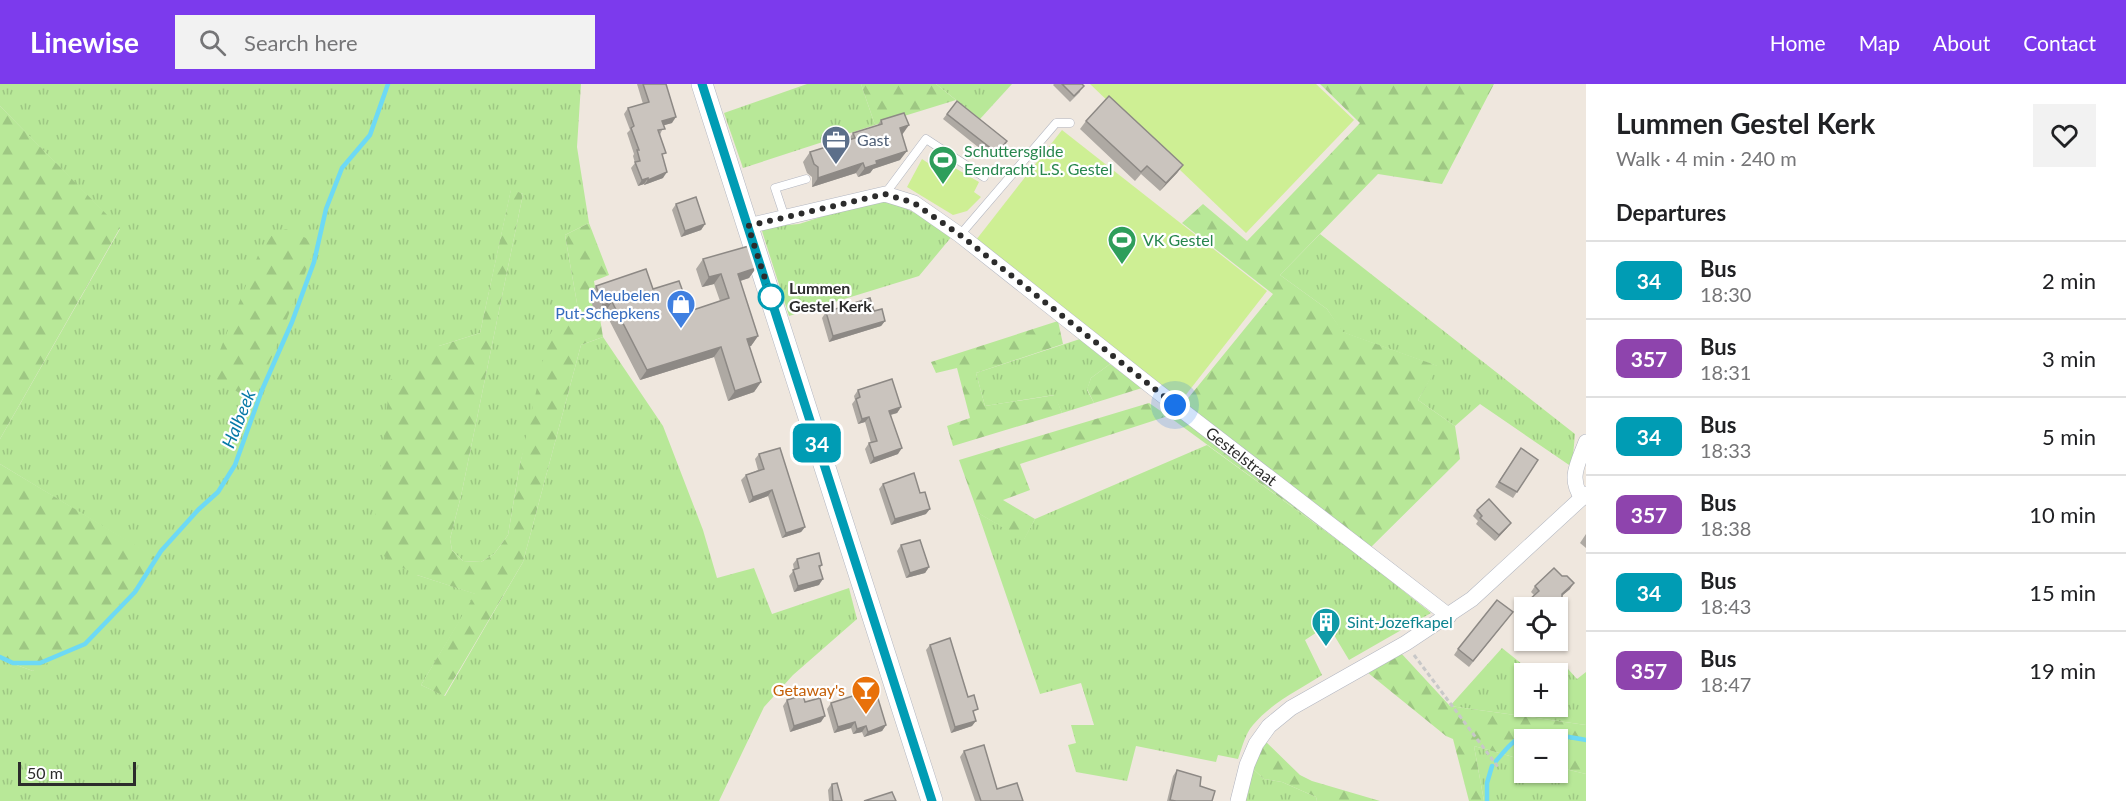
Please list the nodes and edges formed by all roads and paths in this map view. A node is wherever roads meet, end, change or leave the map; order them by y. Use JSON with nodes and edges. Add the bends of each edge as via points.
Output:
{"nodes":[{"id":1,"x":702,"y":84,"type":"edge"},
{"id":2,"x":1070,"y":123,"type":"dead end"},
{"id":3,"x":984,"y":177,"type":"dead end"},
{"id":4,"x":806,"y":179,"type":"dead end"},
{"id":5,"x":885,"y":194,"type":"junction"},
{"id":6,"x":785,"y":218,"type":"junction"},
{"id":7,"x":748,"y":226,"type":"junction"},
{"id":8,"x":960,"y":235,"type":"junction"},
{"id":9,"x":1586,"y":442,"type":"edge"},
{"id":10,"x":1584,"y":496,"type":"edge"},
{"id":11,"x":1449,"y":616,"type":"junction"},
{"id":12,"x":1406,"y":644,"type":"junction"},
{"id":13,"x":1498,"y":767,"type":"dead end"},
{"id":14,"x":932,"y":801,"type":"edge"},
{"id":15,"x":1238,"y":801,"type":"edge"}],
"edges":[{"from":1,"to":7,"type":"main road"},
{"from":2,"to":8,"type":"lane","via":[[1056,123]]},
{"from":3,"to":5,"type":"lane","via":[[926,139]]},
{"from":4,"to":6,"type":"lane","via":[[775,188]]},
{"from":5,"to":6,"type":"street"},
{"from":5,"to":8,"type":"street","name":"Gestelstraat","via":[[914,203]]},
{"from":6,"to":7,"type":"street"},
{"from":7,"to":14,"type":"main road"},
{"from":8,"to":11,"type":"street","name":"Gestelstraat"},
{"from":9,"to":10,"type":"street","via":[[1574,478],[1575,488]]},
{"from":10,"to":11,"type":"street"},
{"from":11,"to":12,"type":"street"},
{"from":12,"to":13,"type":"path"},
{"from":12,"to":15,"type":"street","via":[[1291,708],[1269,726],[1247,765]]}]}
